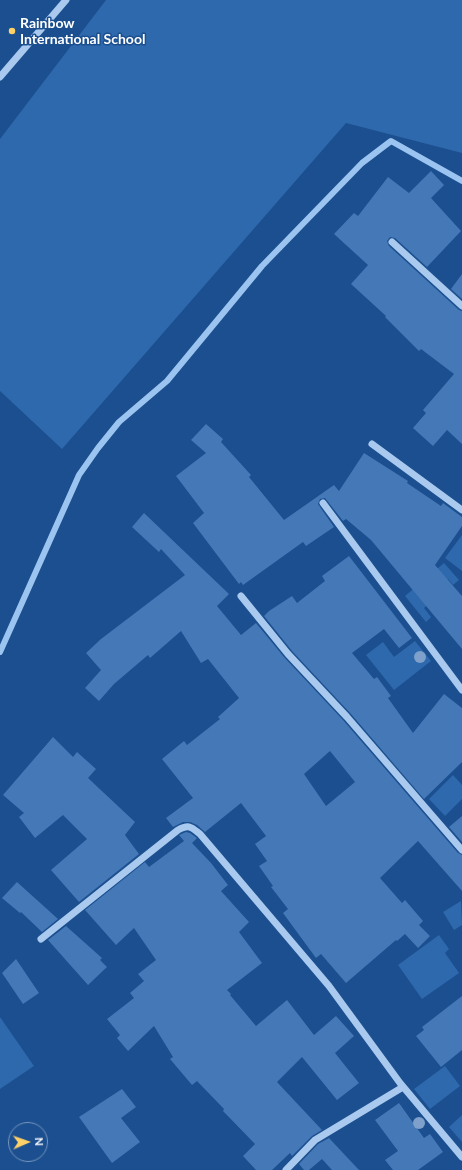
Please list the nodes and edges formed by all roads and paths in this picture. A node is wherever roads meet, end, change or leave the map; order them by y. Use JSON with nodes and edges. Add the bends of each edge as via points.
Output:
{"nodes":[{"id":1,"x":66,"y":0,"type":"edge"},
{"id":2,"x":0,"y":77,"type":"edge"},
{"id":3,"x":392,"y":242,"type":"dead end"},
{"id":4,"x":462,"y":306,"type":"edge"},
{"id":5,"x":372,"y":444,"type":"dead end"},
{"id":6,"x":323,"y":503,"type":"dead end"},
{"id":7,"x":462,"y":510,"type":"edge"},
{"id":8,"x":241,"y":596,"type":"dead end"},
{"id":9,"x":462,"y":690,"type":"edge"},
{"id":10,"x":462,"y":850,"type":"edge"},
{"id":11,"x":41,"y":939,"type":"dead end"},
{"id":12,"x":403,"y":1087,"type":"junction"},
{"id":13,"x":462,"y":1157,"type":"edge"},
{"id":14,"x":286,"y":1170,"type":"edge"}],
"edges":[{"from":1,"to":2,"type":"street"},
{"from":3,"to":4,"type":"street"},
{"from":5,"to":7,"type":"street"},
{"from":6,"to":9,"type":"street"},
{"from":8,"to":10,"type":"street","via":[[288,654],[347,717]]},
{"from":11,"to":12,"type":"street","via":[[178,830],[185,826],[191,827],[200,834],[328,986]]},
{"from":12,"to":13,"type":"street"},
{"from":12,"to":14,"type":"street","via":[[315,1140]]}]}
